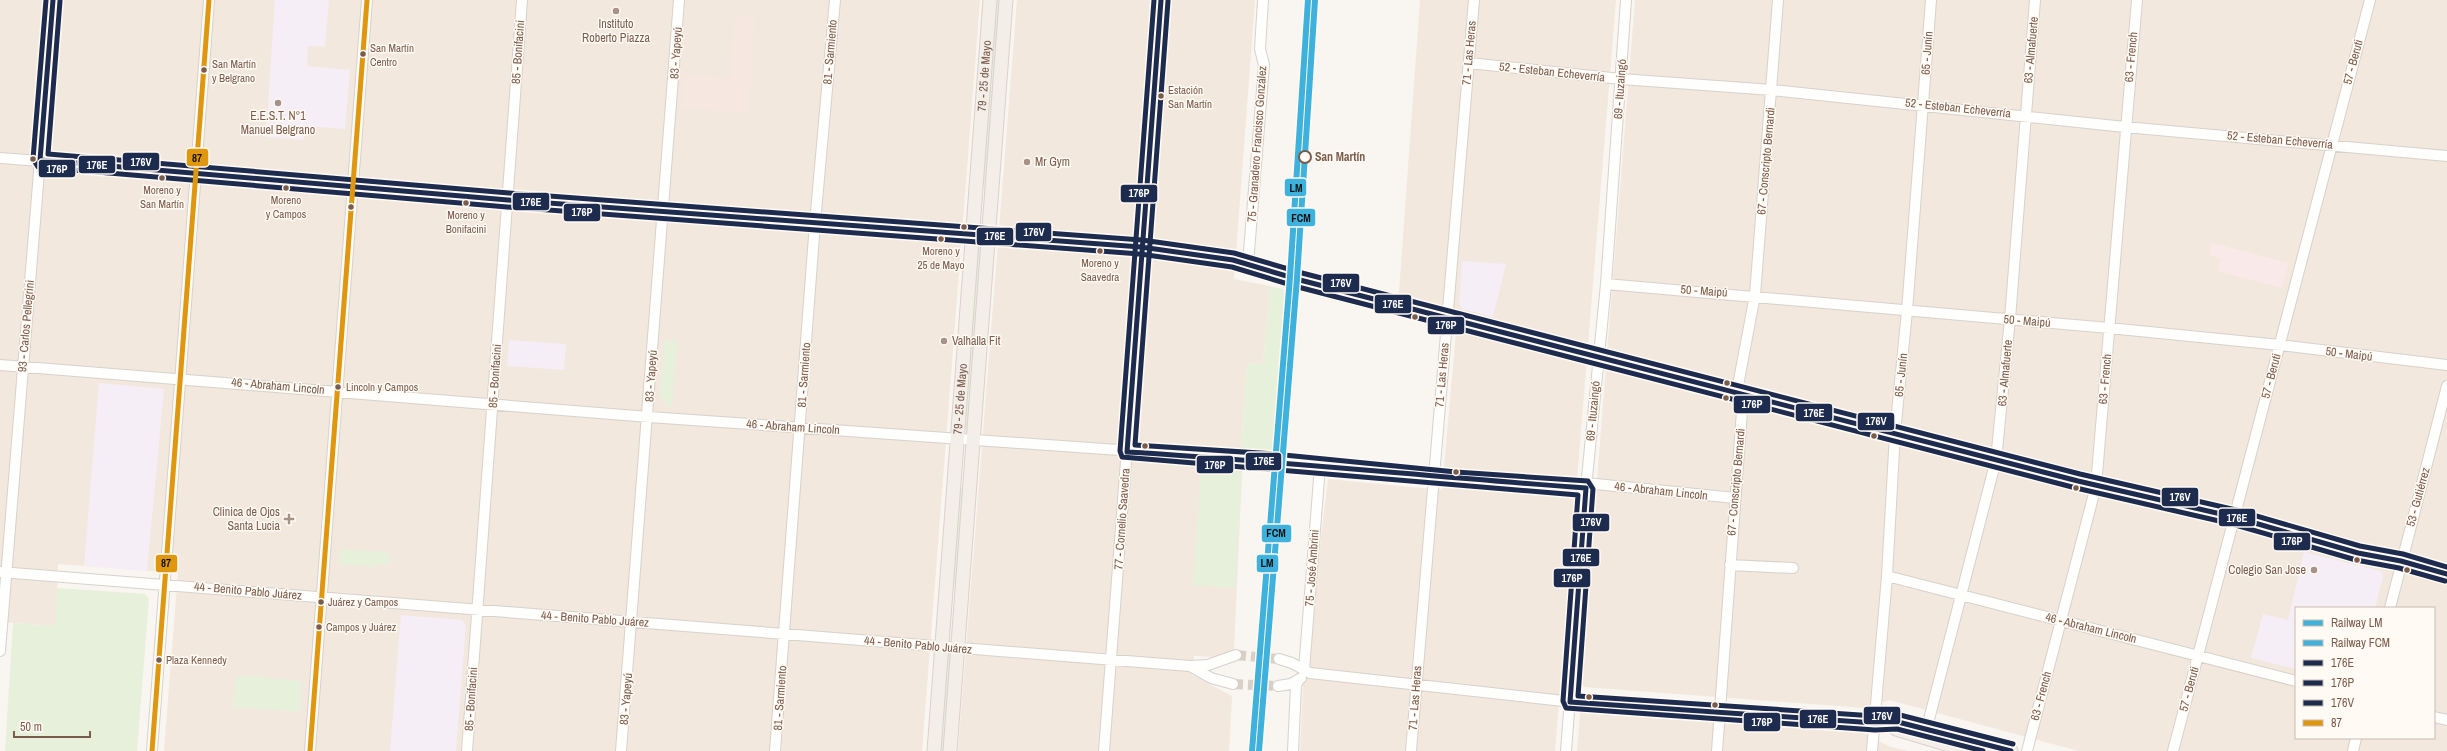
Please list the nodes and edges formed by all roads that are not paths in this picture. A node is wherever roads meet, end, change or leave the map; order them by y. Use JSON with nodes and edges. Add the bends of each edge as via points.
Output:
{"nodes":[{"id":1,"x":53,"y":0,"type":"edge"},
{"id":2,"x":209,"y":0,"type":"edge"},
{"id":3,"x":368,"y":0,"type":"edge"},
{"id":4,"x":522,"y":0,"type":"edge"},
{"id":5,"x":679,"y":0,"type":"edge"},
{"id":6,"x":835,"y":0,"type":"edge"},
{"id":7,"x":990,"y":0,"type":"edge"},
{"id":8,"x":1006,"y":0,"type":"edge"},
{"id":9,"x":1161,"y":0,"type":"edge"},
{"id":10,"x":1263,"y":0,"type":"edge"},
{"id":11,"x":1474,"y":0,"type":"edge"},
{"id":12,"x":1626,"y":0,"type":"edge"},
{"id":13,"x":1778,"y":0,"type":"edge"},
{"id":14,"x":1931,"y":0,"type":"edge"},
{"id":15,"x":2035,"y":0,"type":"edge"},
{"id":16,"x":2137,"y":0,"type":"edge"},
{"id":17,"x":2370,"y":0,"type":"edge"},
{"id":18,"x":1469,"y":62,"type":"junction"},
{"id":19,"x":1621,"y":80,"type":"junction"},
{"id":20,"x":1772,"y":90,"type":"junction"},
{"id":21,"x":1923,"y":105,"type":"junction"},
{"id":22,"x":2026,"y":115,"type":"junction"},
{"id":23,"x":2125,"y":127,"type":"junction"},
{"id":24,"x":2332,"y":145,"type":"junction"},
{"id":25,"x":2447,"y":156,"type":"edge"},
{"id":26,"x":0,"y":158,"type":"edge"},
{"id":27,"x":40,"y":160,"type":"junction"},
{"id":28,"x":196,"y":172,"type":"junction"},
{"id":29,"x":353,"y":188,"type":"junction"},
{"id":30,"x":508,"y":200,"type":"junction"},
{"id":31,"x":663,"y":212,"type":"junction"},
{"id":32,"x":815,"y":223,"type":"junction"},
{"id":33,"x":973,"y":233,"type":"junction"},
{"id":34,"x":989,"y":234,"type":"junction"},
{"id":35,"x":1141,"y":247,"type":"junction"},
{"id":36,"x":1248,"y":264,"type":"junction"},
{"id":37,"x":1606,"y":284,"type":"junction"},
{"id":38,"x":1756,"y":295,"type":"junction"},
{"id":39,"x":1907,"y":311,"type":"junction"},
{"id":40,"x":1447,"y":319,"type":"junction"},
{"id":41,"x":2010,"y":319,"type":"junction"},
{"id":42,"x":2109,"y":328,"type":"junction"},
{"id":43,"x":2280,"y":345,"type":"junction"},
{"id":44,"x":1598,"y":358,"type":"junction"},
{"id":45,"x":0,"y":365,"type":"edge"},
{"id":46,"x":2447,"y":365,"type":"edge"},
{"id":47,"x":22,"y":367,"type":"junction"},
{"id":48,"x":179,"y":378,"type":"junction"},
{"id":49,"x":2447,"y":386,"type":"edge"},
{"id":50,"x":339,"y":391,"type":"junction"},
{"id":51,"x":1741,"y":395,"type":"junction"},
{"id":52,"x":493,"y":404,"type":"junction"},
{"id":53,"x":649,"y":417,"type":"junction"},
{"id":54,"x":800,"y":428,"type":"junction"},
{"id":55,"x":1895,"y":433,"type":"junction"},
{"id":56,"x":957,"y":440,"type":"junction"},
{"id":57,"x":973,"y":441,"type":"junction"},
{"id":58,"x":1126,"y":452,"type":"junction"},
{"id":59,"x":1996,"y":460,"type":"junction"},
{"id":60,"x":1320,"y":466,"type":"junction"},
{"id":61,"x":1433,"y":477,"type":"junction"},
{"id":62,"x":1586,"y":486,"type":"junction"},
{"id":63,"x":2096,"y":486,"type":"junction"},
{"id":64,"x":1735,"y":498,"type":"junction"},
{"id":65,"x":2234,"y":517,"type":"junction"},
{"id":66,"x":2401,"y":561,"type":"junction"},
{"id":67,"x":1730,"y":565,"type":"junction"},
{"id":68,"x":1793,"y":568,"type":"dead end"},
{"id":69,"x":3,"y":572,"type":"edge"},
{"id":70,"x":2447,"y":574,"type":"edge"},
{"id":71,"x":1887,"y":576,"type":"junction"},
{"id":72,"x":163,"y":584,"type":"junction"},
{"id":73,"x":1962,"y":594,"type":"junction"},
{"id":74,"x":322,"y":597,"type":"junction"},
{"id":75,"x":2390,"y":607,"type":"edge"},
{"id":76,"x":477,"y":610,"type":"junction"},
{"id":77,"x":2061,"y":621,"type":"junction"},
{"id":78,"x":632,"y":622,"type":"junction"},
{"id":79,"x":785,"y":634,"type":"junction"},
{"id":80,"x":942,"y":648,"type":"junction"},
{"id":81,"x":958,"y":649,"type":"junction"},
{"id":82,"x":0,"y":651,"type":"edge"},
{"id":83,"x":1236,"y":655,"type":"tunnel mouth"},
{"id":84,"x":2198,"y":655,"type":"junction"},
{"id":85,"x":1279,"y":659,"type":"tunnel mouth"},
{"id":86,"x":1112,"y":660,"type":"junction"},
{"id":87,"x":1190,"y":666,"type":"junction"},
{"id":88,"x":1307,"y":672,"type":"junction"},
{"id":89,"x":1299,"y":680,"type":"junction"},
{"id":90,"x":2295,"y":681,"type":"edge"},
{"id":91,"x":1233,"y":684,"type":"tunnel mouth"},
{"id":92,"x":1416,"y":684,"type":"junction"},
{"id":93,"x":1278,"y":686,"type":"tunnel mouth"},
{"id":94,"x":1570,"y":702,"type":"junction"},
{"id":95,"x":1719,"y":714,"type":"junction"},
{"id":96,"x":2435,"y":717,"type":"edge"},
{"id":97,"x":2447,"y":720,"type":"edge"},
{"id":98,"x":1875,"y":723,"type":"junction"},
{"id":99,"x":1926,"y":733,"type":"junction"},
{"id":100,"x":2356,"y":739,"type":"edge"},
{"id":101,"x":152,"y":751,"type":"edge"},
{"id":102,"x":310,"y":751,"type":"edge"},
{"id":103,"x":467,"y":751,"type":"edge"},
{"id":104,"x":621,"y":751,"type":"edge"},
{"id":105,"x":776,"y":751,"type":"edge"},
{"id":106,"x":934,"y":751,"type":"edge"},
{"id":107,"x":950,"y":751,"type":"edge"},
{"id":108,"x":1104,"y":751,"type":"edge"},
{"id":109,"x":1293,"y":751,"type":"edge"},
{"id":110,"x":1412,"y":751,"type":"edge"},
{"id":111,"x":1566,"y":751,"type":"edge"},
{"id":112,"x":1717,"y":751,"type":"edge"},
{"id":113,"x":1872,"y":751,"type":"edge"},
{"id":114,"x":1969,"y":751,"type":"edge"},
{"id":115,"x":2012,"y":751,"type":"edge"},
{"id":116,"x":2027,"y":751,"type":"edge"},
{"id":117,"x":2173,"y":751,"type":"edge"},
{"id":118,"x":2353,"y":751,"type":"edge"}],
"edges":[{"from":1,"to":27,"type":"street","name":"93 - Carlos Pellegrini"},
{"from":2,"to":28,"type":"street"},
{"from":3,"to":29,"type":"street"},
{"from":4,"to":30,"type":"street","name":"85 - Bonifacini"},
{"from":5,"to":31,"type":"street","name":"83 - Yapeyú"},
{"from":6,"to":32,"type":"street","name":"81 - Sarmiento"},
{"from":7,"to":33,"type":"main road","name":"79 - 25 de Mayo"},
{"from":8,"to":34,"type":"main road","name":"79 - 25 de Mayo"},
{"from":9,"to":35,"type":"street","name":"77 - Cornelio Saavedra"},
{"from":10,"to":36,"type":"street","name":"75 - Granadero Francisco González","via":[[1260,49],[1264,65]]},
{"from":11,"to":18,"type":"street","name":"71 - Las Heras"},
{"from":12,"to":19,"type":"street","name":"69 - Ituzaingó"},
{"from":13,"to":20,"type":"street","name":"67 - Conscripto Bernardi"},
{"from":14,"to":21,"type":"street","name":"65 - Junín"},
{"from":15,"to":22,"type":"street","name":"63 - Almafuerte"},
{"from":16,"to":23,"type":"street","name":"63 - French"},
{"from":17,"to":24,"type":"street","name":"57 - Beruti"},
{"from":18,"to":19,"type":"street","name":"52 - Esteban Echeverría"},
{"from":18,"to":40,"type":"street","name":"71 - Las Heras"},
{"from":19,"to":20,"type":"street","name":"52 - Esteban Echeverría"},
{"from":19,"to":37,"type":"street","name":"69 - Ituzaingó"},
{"from":20,"to":21,"type":"street","name":"52 - Esteban Echeverría"},
{"from":20,"to":38,"type":"street","name":"67 - Conscripto Bernardi"},
{"from":21,"to":22,"type":"street","name":"52 - Esteban Echeverría"},
{"from":21,"to":39,"type":"street","name":"65 - Junín"},
{"from":22,"to":23,"type":"street","name":"52 - Esteban Echeverría"},
{"from":22,"to":41,"type":"street","name":"63 - Almafuerte"},
{"from":23,"to":24,"type":"street","name":"52 - Esteban Echeverría"},
{"from":23,"to":42,"type":"street","name":"63 - French"},
{"from":24,"to":25,"type":"street","name":"52 - Esteban Echeverría"},
{"from":24,"to":43,"type":"street","name":"57 - Beruti"},
{"from":26,"to":27,"type":"street"},
{"from":27,"to":28,"type":"street","via":[[124,169]]},
{"from":27,"to":47,"type":"street","name":"93 - Carlos Pellegrini"},
{"from":28,"to":29,"type":"street"},
{"from":28,"to":48,"type":"street"},
{"from":29,"to":30,"type":"street"},
{"from":29,"to":50,"type":"street"},
{"from":30,"to":31,"type":"street"},
{"from":30,"to":52,"type":"street","name":"85 - Bonifacini"},
{"from":31,"to":32,"type":"street"},
{"from":31,"to":53,"type":"street","name":"83 - Yapeyú"},
{"from":32,"to":33,"type":"street"},
{"from":32,"to":54,"type":"street","name":"81 - Sarmiento"},
{"from":33,"to":34,"type":"street"},
{"from":33,"to":56,"type":"main road","name":"79 - 25 de Mayo"},
{"from":34,"to":35,"type":"street"},
{"from":34,"to":57,"type":"main road","name":"79 - 25 de Mayo"},
{"from":35,"to":36,"type":"street"},
{"from":35,"to":58,"type":"street","name":"77 - Cornelio Saavedra"},
{"from":36,"to":40,"type":"street"},
{"from":37,"to":38,"type":"street","name":"50 - Maipú"},
{"from":37,"to":44,"type":"street","name":"69 - Ituzaingó"},
{"from":38,"to":39,"type":"street","name":"50 - Maipú"},
{"from":38,"to":51,"type":"street","name":"67 - Conscripto Bernardi","via":[[1739,380]]},
{"from":39,"to":41,"type":"street","name":"50 - Maipú"},
{"from":39,"to":55,"type":"street","name":"65 - Junín"},
{"from":40,"to":44,"type":"street"},
{"from":40,"to":61,"type":"street","name":"71 - Las Heras"},
{"from":41,"to":42,"type":"street","name":"50 - Maipú"},
{"from":41,"to":59,"type":"street","name":"63 - Almafuerte"},
{"from":42,"to":43,"type":"street","name":"50 - Maipú"},
{"from":42,"to":63,"type":"street","name":"63 - French"},
{"from":43,"to":46,"type":"street","name":"50 - Maipú"},
{"from":43,"to":65,"type":"street","name":"57 - Beruti"},
{"from":44,"to":51,"type":"street"},
{"from":44,"to":62,"type":"street","name":"69 - Ituzaingó"},
{"from":45,"to":47,"type":"street","name":"46 - Abraham Lincoln"},
{"from":47,"to":48,"type":"street","name":"46 - Abraham Lincoln"},
{"from":47,"to":69,"type":"street","name":"93 - Carlos Pellegrini"},
{"from":48,"to":50,"type":"street","name":"46 - Abraham Lincoln"},
{"from":48,"to":72,"type":"street"},
{"from":49,"to":66,"type":"street","name":"53 - Gutiérrez"},
{"from":50,"to":52,"type":"street","name":"46 - Abraham Lincoln"},
{"from":50,"to":74,"type":"street"},
{"from":51,"to":55,"type":"street"},
{"from":51,"to":64,"type":"street","name":"67 - Conscripto Bernardi"},
{"from":52,"to":53,"type":"street","name":"46 - Abraham Lincoln"},
{"from":52,"to":76,"type":"street","name":"85 - Bonifacini"},
{"from":53,"to":54,"type":"street","name":"46 - Abraham Lincoln"},
{"from":53,"to":78,"type":"street","name":"83 - Yapeyú"},
{"from":54,"to":56,"type":"street","name":"46 - Abraham Lincoln"},
{"from":54,"to":79,"type":"street","name":"81 - Sarmiento"},
{"from":55,"to":59,"type":"street"},
{"from":55,"to":71,"type":"street","name":"65 - Junín"},
{"from":56,"to":57,"type":"street","name":"46 - Abraham Lincoln"},
{"from":56,"to":80,"type":"main road","name":"79 - 25 de Mayo"},
{"from":57,"to":58,"type":"street","name":"46 - Abraham Lincoln"},
{"from":57,"to":81,"type":"main road","name":"79 - 25 de Mayo"},
{"from":58,"to":60,"type":"street","name":"46 - Abraham Lincoln"},
{"from":58,"to":86,"type":"street","name":"77 - Cornelio Saavedra"},
{"from":59,"to":63,"type":"street"},
{"from":59,"to":73,"type":"street","name":"63 - Almafuerte"},
{"from":60,"to":61,"type":"street","name":"46 - Abraham Lincoln"},
{"from":60,"to":88,"type":"street","name":"75 - José Ambrini"},
{"from":61,"to":62,"type":"street","name":"46 - Abraham Lincoln"},
{"from":61,"to":92,"type":"street","name":"71 - Las Heras"},
{"from":62,"to":64,"type":"street","name":"46 - Abraham Lincoln"},
{"from":62,"to":94,"type":"street","name":"69 - Ituzaingó"},
{"from":63,"to":65,"type":"street"},
{"from":63,"to":77,"type":"street","name":"63 - French"},
{"from":64,"to":67,"type":"street","name":"67 - Conscripto Bernardi"},
{"from":65,"to":66,"type":"street","via":[[2358,553]]},
{"from":65,"to":84,"type":"street","name":"57 - Beruti"},
{"from":66,"to":70,"type":"street"},
{"from":66,"to":75,"type":"street","name":"53 - Gutiérrez"},
{"from":67,"to":68,"type":"street"},
{"from":67,"to":95,"type":"street","name":"67 - Conscripto Bernardi"},
{"from":69,"to":72,"type":"street","name":"44 - Benito Pablo Juárez"},
{"from":69,"to":82,"type":"street","name":"93 - Carlos Pellegrini"},
{"from":71,"to":73,"type":"street","name":"46 - Abraham Lincoln"},
{"from":71,"to":98,"type":"street","name":"65 - Junín"},
{"from":72,"to":74,"type":"street","name":"44 - Benito Pablo Juárez"},
{"from":72,"to":101,"type":"street"},
{"from":73,"to":77,"type":"street","name":"46 - Abraham Lincoln"},
{"from":73,"to":99,"type":"street","name":"63 - Almafuerte"},
{"from":74,"to":76,"type":"street","name":"44 - Benito Pablo Juárez"},
{"from":74,"to":102,"type":"street"},
{"from":76,"to":78,"type":"street","name":"44 - Benito Pablo Juárez"},
{"from":76,"to":103,"type":"street","name":"85 - Bonifacini"},
{"from":77,"to":84,"type":"street","name":"46 - Abraham Lincoln"},
{"from":77,"to":116,"type":"street","name":"63 - French"},
{"from":78,"to":79,"type":"street","name":"44 - Benito Pablo Juárez"},
{"from":78,"to":104,"type":"street","name":"83 - Yapeyú"},
{"from":79,"to":80,"type":"street","name":"44 - Benito Pablo Juárez"},
{"from":79,"to":105,"type":"street","name":"81 - Sarmiento"},
{"from":80,"to":81,"type":"street","name":"44 - Benito Pablo Juárez"},
{"from":80,"to":106,"type":"main road","name":"79 - 25 de Mayo"},
{"from":81,"to":86,"type":"street","name":"44 - Benito Pablo Juárez"},
{"from":81,"to":107,"type":"main road","name":"79 - 25 de Mayo"},
{"from":83,"to":87,"type":"street","name":"44 - Benito Pablo Juárez","via":[[1208,665]]},
{"from":84,"to":90,"type":"street","name":"46 - Abraham Lincoln"},
{"from":84,"to":117,"type":"street","name":"57 - Beruti"},
{"from":85,"to":88,"type":"street"},
{"from":86,"to":87,"type":"street","name":"44 - Benito Pablo Juárez"},
{"from":86,"to":108,"type":"street","name":"77 - Cornelio Saavedra"},
{"from":87,"to":91,"type":"street","name":"44 - Benito Pablo Juárez","via":[[1211,678]]},
{"from":88,"to":89,"type":"street"},
{"from":88,"to":92,"type":"street"},
{"from":89,"to":93,"type":"street"},
{"from":89,"to":109,"type":"street","via":[[1296,685]]},
{"from":92,"to":94,"type":"street"},
{"from":92,"to":110,"type":"street","name":"71 - Las Heras"},
{"from":94,"to":95,"type":"street"},
{"from":94,"to":111,"type":"street","name":"69 - Ituzaingó"},
{"from":95,"to":98,"type":"street"},
{"from":95,"to":112,"type":"street","name":"67 - Conscripto Bernardi"},
{"from":96,"to":97,"type":"street"},
{"from":98,"to":99,"type":"main road","via":[[1898,722]]},
{"from":98,"to":113,"type":"street","name":"65 - Junín"},
{"from":99,"to":114,"type":"main road"},
{"from":99,"to":115,"type":"main road"},
{"from":100,"to":118,"type":"street"}]}
